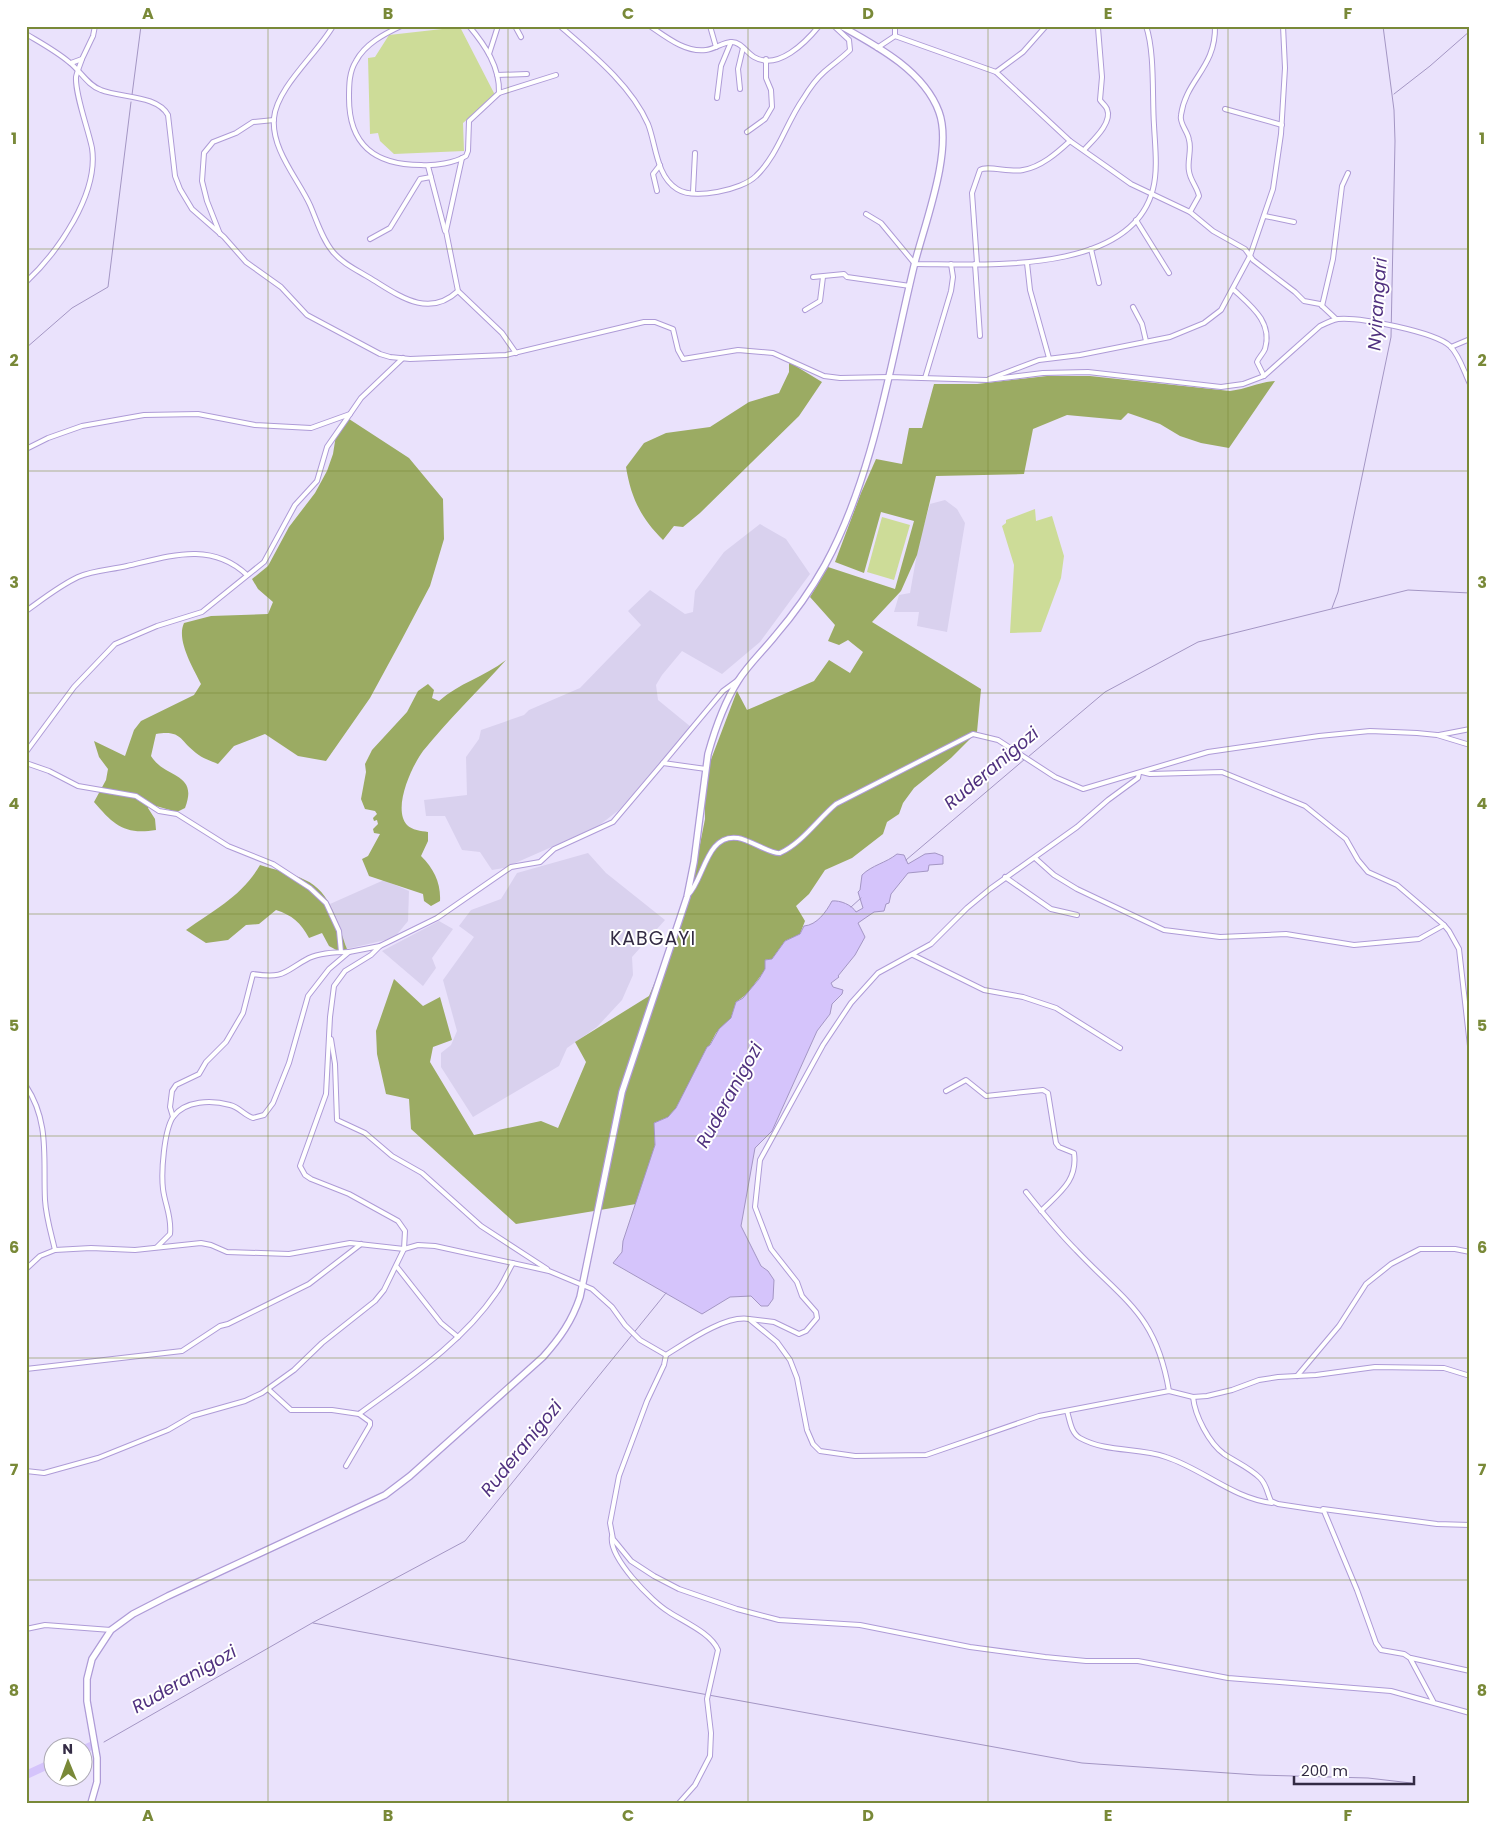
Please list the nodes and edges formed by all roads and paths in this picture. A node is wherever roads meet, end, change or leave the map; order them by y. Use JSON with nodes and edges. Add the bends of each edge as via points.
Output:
{"nodes":[{"id":1,"x":95,"y":26,"type":"edge"},
{"id":2,"x":332,"y":26,"type":"edge"},
{"id":3,"x":401,"y":26,"type":"edge"},
{"id":4,"x":469,"y":26,"type":"edge"},
{"id":5,"x":498,"y":26,"type":"edge"},
{"id":6,"x":515,"y":26,"type":"edge"},
{"id":7,"x":560,"y":26,"type":"edge"},
{"id":8,"x":650,"y":26,"type":"edge"},
{"id":9,"x":710,"y":26,"type":"edge"},
{"id":10,"x":819,"y":26,"type":"edge"},
{"id":11,"x":834,"y":26,"type":"edge"},
{"id":12,"x":895,"y":26,"type":"edge"},
{"id":13,"x":1046,"y":26,"type":"edge"},
{"id":14,"x":1146,"y":26,"type":"edge"},
{"id":15,"x":1215,"y":26,"type":"edge"},
{"id":16,"x":1283,"y":26,"type":"edge"},
{"id":17,"x":844,"y":27,"type":"edge"},
{"id":18,"x":1098,"y":28,"type":"dead end"},
{"id":19,"x":26,"y":34,"type":"edge"},
{"id":20,"x":895,"y":36,"type":"junction"},
{"id":21,"x":521,"y":37,"type":"dead end"},
{"id":22,"x":731,"y":42,"type":"junction"},
{"id":23,"x":716,"y":47,"type":"junction"},
{"id":24,"x":743,"y":48,"type":"junction"},
{"id":25,"x":877,"y":48,"type":"junction"},
{"id":26,"x":489,"y":54,"type":"junction"},
{"id":27,"x":82,"y":59,"type":"junction"},
{"id":28,"x":766,"y":59,"type":"junction"},
{"id":29,"x":71,"y":63,"type":"junction"},
{"id":30,"x":79,"y":72,"type":"junction"},
{"id":31,"x":996,"y":72,"type":"junction"},
{"id":32,"x":527,"y":74,"type":"dead end"},
{"id":33,"x":497,"y":75,"type":"junction"},
{"id":34,"x":556,"y":75,"type":"dead end"},
{"id":35,"x":740,"y":88,"type":"dead end"},
{"id":36,"x":499,"y":92,"type":"junction"},
{"id":37,"x":717,"y":98,"type":"dead end"},
{"id":38,"x":1225,"y":109,"type":"dead end"},
{"id":39,"x":274,"y":120,"type":"junction"},
{"id":40,"x":1282,"y":126,"type":"junction"},
{"id":41,"x":747,"y":132,"type":"dead end"},
{"id":42,"x":1070,"y":141,"type":"junction"},
{"id":43,"x":1084,"y":150,"type":"junction"},
{"id":44,"x":695,"y":152,"type":"dead end"},
{"id":45,"x":462,"y":158,"type":"junction"},
{"id":46,"x":660,"y":165,"type":"junction"},
{"id":47,"x":428,"y":166,"type":"junction"},
{"id":48,"x":1348,"y":173,"type":"dead end"},
{"id":49,"x":431,"y":176,"type":"junction"},
{"id":50,"x":657,"y":191,"type":"dead end"},
{"id":51,"x":693,"y":192,"type":"junction"},
{"id":52,"x":1152,"y":194,"type":"junction"},
{"id":53,"x":1190,"y":212,"type":"junction"},
{"id":54,"x":866,"y":214,"type":"dead end"},
{"id":55,"x":1265,"y":216,"type":"junction"},
{"id":56,"x":1136,"y":220,"type":"junction"},
{"id":57,"x":1294,"y":222,"type":"dead end"},
{"id":58,"x":446,"y":231,"type":"junction"},
{"id":59,"x":220,"y":234,"type":"junction"},
{"id":60,"x":370,"y":239,"type":"dead end"},
{"id":61,"x":1091,"y":249,"type":"junction"},
{"id":62,"x":1250,"y":256,"type":"junction"},
{"id":63,"x":976,"y":263,"type":"junction"},
{"id":64,"x":1027,"y":263,"type":"junction"},
{"id":65,"x":915,"y":264,"type":"junction"},
{"id":66,"x":951,"y":264,"type":"junction"},
{"id":67,"x":1170,"y":273,"type":"dead end"},
{"id":68,"x":813,"y":277,"type":"dead end"},
{"id":69,"x":823,"y":277,"type":"junction"},
{"id":70,"x":26,"y":282,"type":"edge"},
{"id":71,"x":1099,"y":283,"type":"dead end"},
{"id":72,"x":910,"y":286,"type":"junction"},
{"id":73,"x":1234,"y":290,"type":"junction"},
{"id":74,"x":458,"y":291,"type":"junction"},
{"id":75,"x":1322,"y":306,"type":"junction"},
{"id":76,"x":1133,"y":307,"type":"dead end"},
{"id":77,"x":805,"y":310,"type":"dead end"},
{"id":78,"x":1336,"y":319,"type":"junction"},
{"id":79,"x":980,"y":336,"type":"dead end"},
{"id":80,"x":1470,"y":339,"type":"edge"},
{"id":81,"x":1146,"y":342,"type":"junction"},
{"id":82,"x":1451,"y":347,"type":"junction"},
{"id":83,"x":516,"y":353,"type":"junction"},
{"id":84,"x":403,"y":358,"type":"junction"},
{"id":85,"x":1049,"y":358,"type":"junction"},
{"id":86,"x":1264,"y":376,"type":"junction"},
{"id":87,"x":889,"y":377,"type":"junction"},
{"id":88,"x":925,"y":378,"type":"junction"},
{"id":89,"x":987,"y":380,"type":"junction"},
{"id":90,"x":1470,"y":384,"type":"edge"},
{"id":91,"x":350,"y":414,"type":"junction"},
{"id":92,"x":26,"y":449,"type":"edge"},
{"id":93,"x":247,"y":575,"type":"junction"},
{"id":94,"x":26,"y":610,"type":"edge"},
{"id":95,"x":738,"y":679,"type":"junction"},
{"id":96,"x":1470,"y":729,"type":"edge"},
{"id":97,"x":1437,"y":735,"type":"junction"},
{"id":98,"x":1470,"y":745,"type":"edge"},
{"id":99,"x":26,"y":752,"type":"edge"},
{"id":100,"x":664,"y":763,"type":"junction"},
{"id":101,"x":26,"y":764,"type":"edge"},
{"id":102,"x":706,"y":769,"type":"junction"},
{"id":103,"x":1141,"y":772,"type":"junction"},
{"id":104,"x":1035,"y":858,"type":"junction"},
{"id":105,"x":1005,"y":878,"type":"junction"},
{"id":106,"x":687,"y":897,"type":"junction"},
{"id":107,"x":1077,"y":915,"type":"dead end"},
{"id":108,"x":1444,"y":925,"type":"junction"},
{"id":109,"x":380,"y":946,"type":"junction"},
{"id":110,"x":341,"y":952,"type":"junction"},
{"id":111,"x":348,"y":952,"type":"junction"},
{"id":112,"x":913,"y":954,"type":"junction"},
{"id":113,"x":329,"y":1034,"type":"junction"},
{"id":114,"x":1470,"y":1046,"type":"edge"},
{"id":115,"x":1120,"y":1048,"type":"dead end"},
{"id":116,"x":26,"y":1086,"type":"edge"},
{"id":117,"x":946,"y":1091,"type":"dead end"},
{"id":118,"x":173,"y":1117,"type":"junction"},
{"id":119,"x":1026,"y":1192,"type":"dead end"},
{"id":120,"x":1041,"y":1211,"type":"junction"},
{"id":121,"x":361,"y":1244,"type":"junction"},
{"id":122,"x":157,"y":1247,"type":"junction"},
{"id":123,"x":404,"y":1249,"type":"junction"},
{"id":124,"x":55,"y":1250,"type":"junction"},
{"id":125,"x":1470,"y":1252,"type":"edge"},
{"id":126,"x":513,"y":1263,"type":"junction"},
{"id":127,"x":397,"y":1267,"type":"junction"},
{"id":128,"x":26,"y":1269,"type":"edge"},
{"id":129,"x":549,"y":1271,"type":"junction"},
{"id":130,"x":582,"y":1283,"type":"junction"},
{"id":131,"x":749,"y":1319,"type":"junction"},
{"id":132,"x":458,"y":1337,"type":"junction"},
{"id":133,"x":666,"y":1355,"type":"junction"},
{"id":134,"x":26,"y":1369,"type":"edge"},
{"id":135,"x":1297,"y":1376,"type":"junction"},
{"id":136,"x":1470,"y":1376,"type":"edge"},
{"id":137,"x":268,"y":1390,"type":"junction"},
{"id":138,"x":1169,"y":1392,"type":"junction"},
{"id":139,"x":1193,"y":1397,"type":"junction"},
{"id":140,"x":1067,"y":1411,"type":"junction"},
{"id":141,"x":359,"y":1414,"type":"junction"},
{"id":142,"x":346,"y":1466,"type":"dead end"},
{"id":143,"x":26,"y":1471,"type":"edge"},
{"id":144,"x":1274,"y":1503,"type":"junction"},
{"id":145,"x":1322,"y":1509,"type":"junction"},
{"id":146,"x":1470,"y":1524,"type":"edge"},
{"id":147,"x":612,"y":1536,"type":"junction"},
{"id":148,"x":26,"y":1629,"type":"edge"},
{"id":149,"x":111,"y":1630,"type":"junction"},
{"id":150,"x":1410,"y":1658,"type":"junction"},
{"id":151,"x":1470,"y":1671,"type":"edge"},
{"id":152,"x":1433,"y":1701,"type":"junction"},
{"id":153,"x":1470,"y":1713,"type":"edge"},
{"id":154,"x":91,"y":1803,"type":"edge"},
{"id":155,"x":679,"y":1803,"type":"edge"}],
"edges":[{"from":1,"to":27,"type":"street"},
{"from":2,"to":39,"type":"street","via":[[282,98]]},
{"from":3,"to":47,"type":"street","via":[[376,40],[356,60],[349,84],[350,121],[357,137],[381,159],[401,165]]},
{"from":4,"to":26,"type":"street"},
{"from":5,"to":26,"type":"street"},
{"from":6,"to":21,"type":"street"},
{"from":7,"to":46,"type":"street","via":[[599,61],[634,100],[648,124]]},
{"from":8,"to":23,"type":"street","via":[[693,49],[704,51]]},
{"from":9,"to":23,"type":"street"},
{"from":10,"to":28,"type":"street","via":[[792,53]]},
{"from":11,"to":51,"type":"street","via":[[849,40],[850,50],[813,85],[762,170],[750,181],[733,189]]},
{"from":12,"to":20,"type":"street"},
{"from":13,"to":31,"type":"street","via":[[1022,52]]},
{"from":14,"to":52,"type":"street","via":[[1156,169]]},
{"from":15,"to":53,"type":"street","via":[[1214,49],[1206,67],[1192,85],[1180,117],[1190,142],[1189,172],[1199,196]]},
{"from":16,"to":40,"type":"street"},
{"from":17,"to":25,"type":"highway"},
{"from":18,"to":43,"type":"street","via":[[1102,77],[1100,100],[1107,109],[1108,117]]},
{"from":19,"to":29,"type":"street"},
{"from":20,"to":25,"type":"street"},
{"from":20,"to":31,"type":"street"},
{"from":22,"to":23,"type":"street"},
{"from":22,"to":24,"type":"street"},
{"from":22,"to":37,"type":"street","via":[[721,66]]},
{"from":24,"to":28,"type":"street","via":[[754,57]]},
{"from":24,"to":35,"type":"street","via":[[738,69]]},
{"from":25,"to":65,"type":"highway","via":[[920,81],[935,102],[942,120],[941,159]]},
{"from":26,"to":33,"type":"street"},
{"from":27,"to":29,"type":"street"},
{"from":27,"to":30,"type":"street"},
{"from":28,"to":41,"type":"street","via":[[772,107],[765,118]]},
{"from":29,"to":30,"type":"street"},
{"from":30,"to":59,"type":"street","via":[[101,90],[151,101],[165,110],[180,189],[192,209]]},
{"from":30,"to":70,"type":"street","via":[[77,79],[92,151],[88,184],[67,231]]},
{"from":31,"to":42,"type":"street"},
{"from":32,"to":33,"type":"street"},
{"from":33,"to":36,"type":"street"},
{"from":34,"to":36,"type":"street"},
{"from":36,"to":45,"type":"street","via":[[470,120],[468,151]]},
{"from":38,"to":40,"type":"street"},
{"from":39,"to":59,"type":"street","via":[[253,122],[213,142],[204,153],[202,181]]},
{"from":39,"to":74,"type":"street","via":[[283,155],[328,246],[339,259],[412,302],[439,302],[451,298]]},
{"from":40,"to":55,"type":"street","via":[[1279,163]]},
{"from":42,"to":43,"type":"street"},
{"from":42,"to":63,"type":"street","via":[[1032,168],[980,170],[972,195]]},
{"from":43,"to":52,"type":"street","via":[[1131,184]]},
{"from":44,"to":51,"type":"street"},
{"from":45,"to":47,"type":"street"},
{"from":45,"to":58,"type":"street"},
{"from":46,"to":50,"type":"street","via":[[653,174]]},
{"from":46,"to":51,"type":"street","via":[[677,189]]},
{"from":47,"to":49,"type":"street"},
{"from":48,"to":75,"type":"street","via":[[1342,186],[1333,259]]},
{"from":49,"to":58,"type":"street"},
{"from":49,"to":60,"type":"street","via":[[420,179],[390,228]]},
{"from":52,"to":53,"type":"street"},
{"from":52,"to":56,"type":"street"},
{"from":53,"to":62,"type":"street"},
{"from":54,"to":65,"type":"street","via":[[881,223]]},
{"from":55,"to":57,"type":"street"},
{"from":55,"to":62,"type":"street"},
{"from":56,"to":61,"type":"street"},
{"from":56,"to":67,"type":"street"},
{"from":58,"to":74,"type":"street"},
{"from":59,"to":84,"type":"street","via":[[242,258],[281,287],[309,316],[380,354]]},
{"from":61,"to":64,"type":"street"},
{"from":61,"to":71,"type":"street"},
{"from":62,"to":73,"type":"street"},
{"from":62,"to":75,"type":"street","via":[[1304,301]]},
{"from":63,"to":64,"type":"street"},
{"from":63,"to":66,"type":"street"},
{"from":63,"to":79,"type":"street"},
{"from":64,"to":85,"type":"street","via":[[1030,290]]},
{"from":65,"to":66,"type":"street"},
{"from":65,"to":72,"type":"highway"},
{"from":66,"to":88,"type":"street","via":[[951,291]]},
{"from":68,"to":69,"type":"street"},
{"from":69,"to":72,"type":"street","via":[[844,274]]},
{"from":69,"to":77,"type":"street","via":[[820,301]]},
{"from":72,"to":87,"type":"highway"},
{"from":73,"to":81,"type":"street","via":[[1221,310],[1204,323],[1170,337]]},
{"from":73,"to":86,"type":"street","via":[[1255,310],[1266,328],[1264,350],[1257,362]]},
{"from":74,"to":83,"type":"street","via":[[502,333]]},
{"from":75,"to":78,"type":"street"},
{"from":76,"to":81,"type":"street","via":[[1142,324]]},
{"from":78,"to":82,"type":"street","via":[[1391,326],[1441,340]]},
{"from":78,"to":86,"type":"street","via":[[1320,326]]},
{"from":80,"to":82,"type":"street"},
{"from":81,"to":85,"type":"street"},
{"from":82,"to":90,"type":"street"},
{"from":83,"to":84,"type":"street"},
{"from":83,"to":87,"type":"street","via":[[650,322],[673,329],[683,358],[720,351],[762,352],[781,355],[824,376]]},
{"from":84,"to":91,"type":"street","via":[[361,398]]},
{"from":85,"to":89,"type":"street","via":[[1022,364]]},
{"from":86,"to":89,"type":"street","via":[[1243,384],[1221,386],[1088,372],[1043,373]]},
{"from":87,"to":88,"type":"street"},
{"from":87,"to":95,"type":"highway","via":[[853,504],[826,563],[794,612]]},
{"from":88,"to":89,"type":"street"},
{"from":91,"to":92,"type":"street","via":[[311,428],[245,424],[198,414],[134,416],[82,426]]},
{"from":91,"to":93,"type":"street","via":[[327,447],[317,481],[295,505],[264,562]]},
{"from":93,"to":94,"type":"street","via":[[237,565],[215,556],[176,554],[91,572],[67,583]]},
{"from":93,"to":99,"type":"street","via":[[202,612],[114,644],[74,687]]},
{"from":95,"to":100,"type":"street","via":[[723,691]]},
{"from":95,"to":102,"type":"highway","via":[[713,737]]},
{"from":96,"to":97,"type":"street"},
{"from":97,"to":98,"type":"street"},
{"from":97,"to":103,"type":"street","via":[[1370,732],[1302,738],[1208,752]]},
{"from":100,"to":102,"type":"street"},
{"from":100,"to":109,"type":"street","via":[[613,822],[554,849],[540,862],[511,867],[437,918]]},
{"from":101,"to":110,"type":"street","via":[[50,771],[78,786],[136,796],[160,811],[177,814],[228,846],[272,864],[310,888],[326,903],[339,930]]},
{"from":102,"to":106,"type":"highway"},
{"from":103,"to":104,"type":"street","via":[[1138,778]]},
{"from":103,"to":106,"type":"street","via":[[1083,789],[1069,785],[998,740],[970,735],[836,804],[780,853],[772,853],[745,840],[725,840],[708,857]]},
{"from":103,"to":108,"type":"street","via":[[1222,772],[1305,806],[1346,839],[1368,872],[1397,885]]},
{"from":104,"to":105,"type":"street"},
{"from":104,"to":108,"type":"street","via":[[1071,885],[1164,930],[1220,936],[1286,934],[1354,945],[1419,939]]},
{"from":105,"to":107,"type":"street","via":[[1050,909]]},
{"from":105,"to":112,"type":"street","via":[[931,944]]},
{"from":106,"to":130,"type":"highway","via":[[620,1100]]},
{"from":108,"to":114,"type":"street","via":[[1459,949]]},
{"from":109,"to":111,"type":"street"},
{"from":109,"to":113,"type":"street","via":[[346,971],[334,986]]},
{"from":110,"to":111,"type":"street"},
{"from":110,"to":118,"type":"street","via":[[311,957],[283,974],[254,974],[244,1013],[226,1042],[199,1074],[176,1085],[172,1091],[170,1107]]},
{"from":111,"to":118,"type":"street","via":[[329,969],[308,996],[289,1063],[264,1116],[253,1118],[233,1106],[204,1102],[190,1104]]},
{"from":112,"to":115,"type":"street","via":[[984,990],[1023,997],[1056,1008]]},
{"from":112,"to":131,"type":"street","via":[[878,972],[851,1003],[823,1045],[757,1168],[755,1207],[764,1236],[797,1282],[817,1318],[799,1334],[774,1322]]},
{"from":113,"to":123,"type":"street","via":[[326,1094],[310,1142],[300,1160],[301,1171],[311,1179],[349,1194],[398,1221],[405,1232]]},
{"from":113,"to":129,"type":"street","via":[[335,1064],[338,1120],[365,1133],[392,1156],[422,1173],[481,1226]]},
{"from":116,"to":124,"type":"street","via":[[35,1101],[44,1135],[45,1199]]},
{"from":117,"to":120,"type":"street","via":[[966,1080],[986,1096],[1044,1090],[1048,1093],[1056,1143],[1074,1153],[1075,1169],[1072,1178]]},
{"from":118,"to":122,"type":"street","via":[[162,1178],[170,1234]]},
{"from":119,"to":120,"type":"street"},
{"from":120,"to":138,"type":"street","via":[[1146,1323],[1163,1360]]},
{"from":121,"to":122,"type":"street","via":[[334,1245],[289,1254],[227,1252],[201,1243]]},
{"from":121,"to":123,"type":"street"},
{"from":121,"to":134,"type":"street","via":[[309,1284],[220,1326],[182,1351]]},
{"from":122,"to":124,"type":"street"},
{"from":123,"to":126,"type":"street","via":[[444,1247]]},
{"from":123,"to":127,"type":"street"},
{"from":124,"to":128,"type":"street","via":[[40,1256]]},
{"from":125,"to":135,"type":"street","via":[[1420,1249],[1391,1264],[1366,1284],[1340,1326]]},
{"from":126,"to":129,"type":"street"},
{"from":126,"to":132,"type":"street","via":[[496,1294]]},
{"from":127,"to":132,"type":"street","via":[[441,1323]]},
{"from":127,"to":137,"type":"street","via":[[375,1301]]},
{"from":129,"to":130,"type":"street"},
{"from":130,"to":133,"type":"street","via":[[606,1301],[640,1340]]},
{"from":130,"to":149,"type":"highway","via":[[574,1312],[552,1348],[395,1488],[355,1510],[168,1596]]},
{"from":131,"to":133,"type":"street","via":[[730,1320],[717,1325]]},
{"from":131,"to":140,"type":"street","via":[[779,1345],[790,1360],[797,1378],[809,1438],[820,1451],[855,1456],[926,1455],[1028,1420]]},
{"from":132,"to":141,"type":"street"},
{"from":133,"to":147,"type":"street","via":[[619,1476],[610,1522]]},
{"from":135,"to":136,"type":"street","via":[[1376,1367],[1444,1368]]},
{"from":135,"to":139,"type":"street","via":[[1259,1380],[1222,1393]]},
{"from":137,"to":141,"type":"street","via":[[291,1410]]},
{"from":137,"to":143,"type":"street","via":[[245,1401],[192,1416],[168,1430],[98,1458],[44,1473]]},
{"from":138,"to":139,"type":"street"},
{"from":138,"to":140,"type":"street"},
{"from":139,"to":144,"type":"street","via":[[1196,1411],[1217,1446],[1225,1455],[1258,1476]]},
{"from":140,"to":144,"type":"street","via":[[1072,1430],[1089,1443],[1165,1456],[1223,1486],[1260,1501]]},
{"from":141,"to":142,"type":"street","via":[[370,1425]]},
{"from":144,"to":145,"type":"street"},
{"from":145,"to":146,"type":"street","via":[[1437,1524]]},
{"from":145,"to":150,"type":"street","via":[[1376,1643],[1381,1650]]},
{"from":147,"to":152,"type":"street","via":[[631,1561],[654,1576],[684,1591],[763,1617],[860,1625],[989,1650],[1086,1660],[1138,1661],[1220,1677],[1379,1690]]},
{"from":147,"to":155,"type":"street","via":[[612,1546],[622,1564],[640,1586],[668,1612],[702,1633],[718,1650],[707,1699],[710,1756],[695,1785]]},
{"from":148,"to":149,"type":"street","via":[[46,1625]]},
{"from":149,"to":154,"type":"highway","via":[[92,1659],[87,1679],[87,1701],[97,1758],[97,1782]]},
{"from":150,"to":151,"type":"street"},
{"from":150,"to":152,"type":"street"},
{"from":152,"to":153,"type":"street"}]}
